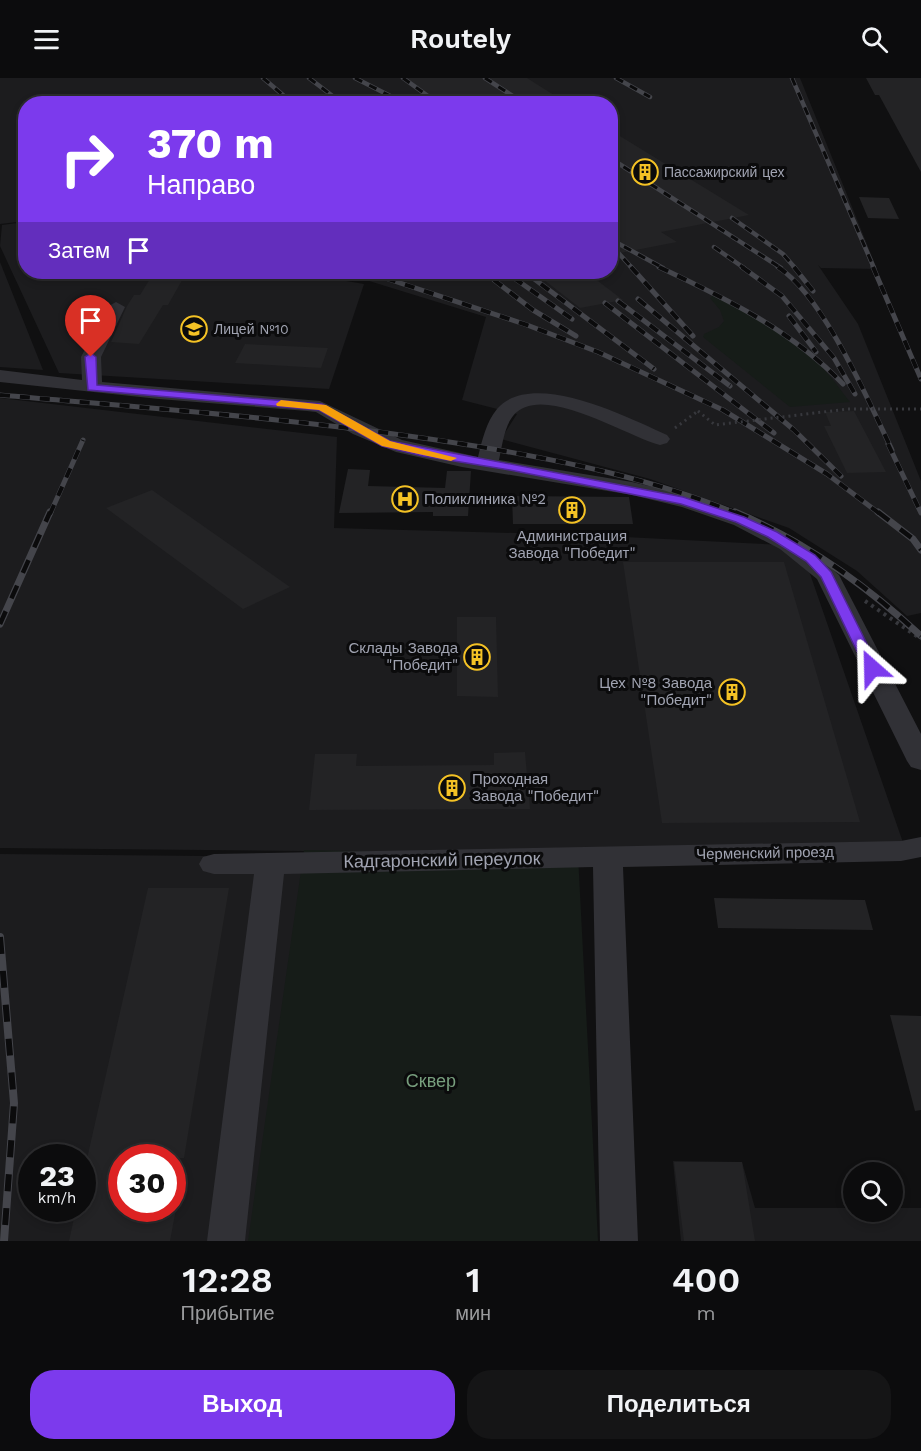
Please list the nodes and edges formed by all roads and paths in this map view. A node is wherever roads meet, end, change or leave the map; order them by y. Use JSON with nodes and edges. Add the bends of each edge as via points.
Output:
{"nodes":[{"id":1,"x":116,"y":307,"type":"dead end"},
{"id":2,"x":0,"y":376,"type":"edge"},
{"id":3,"x":92,"y":387,"type":"junction"},
{"id":4,"x":921,"y":409,"type":"edge"},
{"id":5,"x":660,"y":439,"type":"joint"},
{"id":6,"x":487,"y":464,"type":"junction"},
{"id":7,"x":839,"y":596,"type":"junction"},
{"id":8,"x":921,"y":639,"type":"edge"},
{"id":9,"x":921,"y":761,"type":"edge"},
{"id":10,"x":921,"y":847,"type":"edge"},
{"id":11,"x":608,"y":857,"type":"junction"},
{"id":12,"x":214,"y":864,"type":"dead end"},
{"id":13,"x":270,"y":864,"type":"junction"},
{"id":14,"x":226,"y":1241,"type":"edge"},
{"id":15,"x":619,"y":1241,"type":"edge"}],
"edges":[{"from":1,"to":3,"type":"street","via":[[91,357]]},
{"from":2,"to":3,"type":"street"},
{"from":3,"to":6,"type":"street","via":[[322,407],[386,444]]},
{"from":4,"to":5,"type":"path","bridge":true,"via":[[848,409],[715,425],[698,411]]},
{"from":5,"to":6,"type":"street","via":[[572,404],[521,400],[506,411]]},
{"from":6,"to":7,"type":"street","via":[[683,501],[740,519],[811,558]]},
{"from":7,"to":8,"type":"path","via":[[861,598]]},
{"from":7,"to":9,"type":"street"},
{"from":10,"to":11,"type":"street","name":"Черменский проезд","via":[[901,851]]},
{"from":11,"to":13,"type":"street","name":"Кадгаронский переулок"},
{"from":11,"to":15,"type":"street"},
{"from":12,"to":13,"type":"street","name":"Кадгаронский переулок"},
{"from":13,"to":14,"type":"street"}]}
